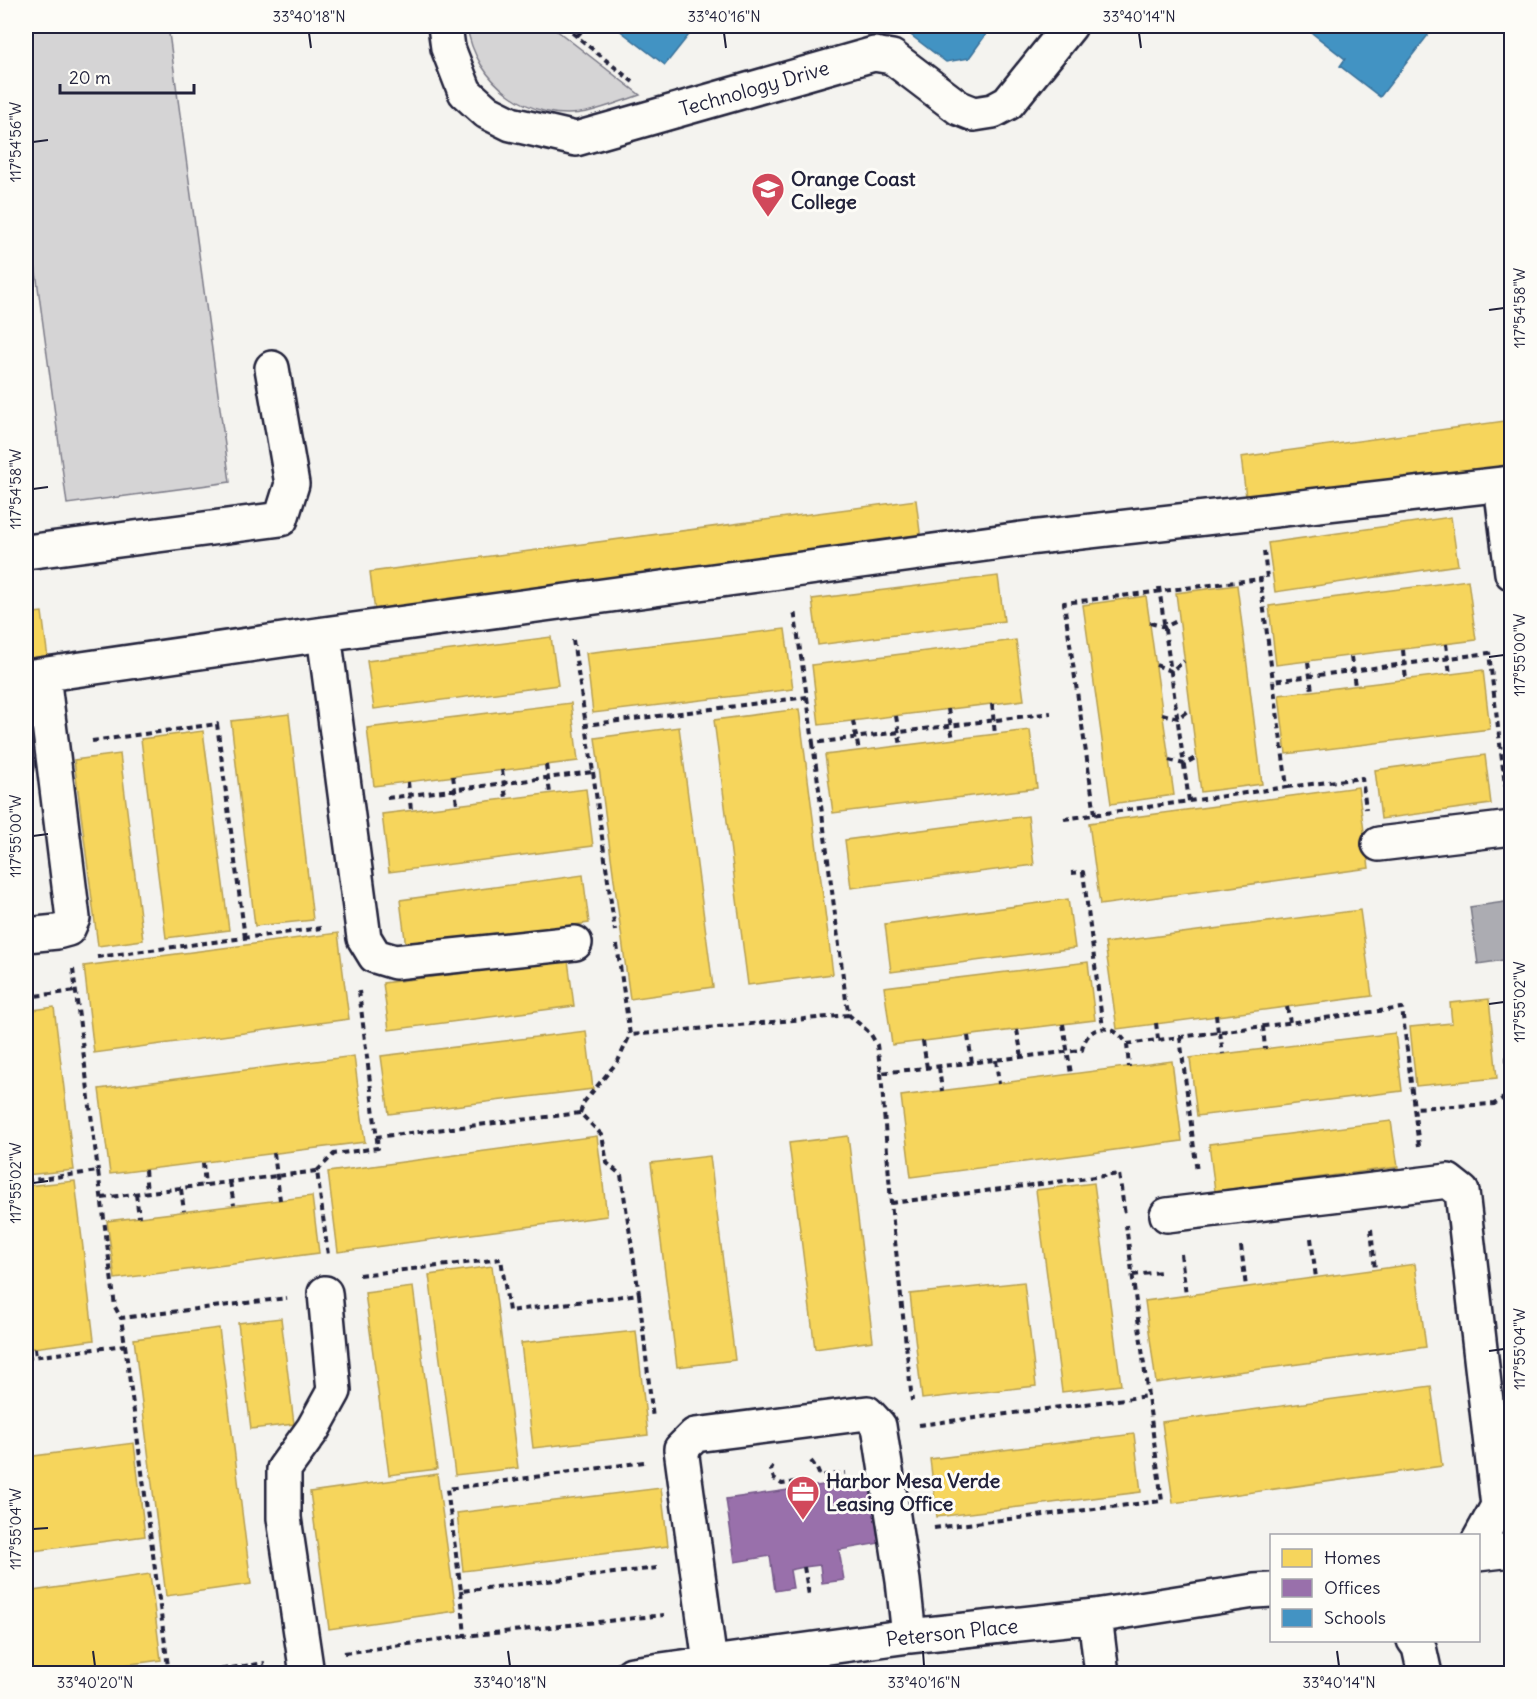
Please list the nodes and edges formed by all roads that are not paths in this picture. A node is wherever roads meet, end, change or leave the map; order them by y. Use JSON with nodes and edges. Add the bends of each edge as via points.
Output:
{"nodes":[{"id":1,"x":445,"y":26,"type":"edge"},
{"id":2,"x":1070,"y":26,"type":"edge"},
{"id":3,"x":272,"y":368,"type":"dead end"},
{"id":4,"x":1507,"y":484,"type":"edge"},
{"id":5,"x":26,"y":552,"type":"edge"},
{"id":6,"x":1512,"y":573,"type":"edge"},
{"id":7,"x":324,"y":634,"type":"junction"},
{"id":8,"x":34,"y":676,"type":"edge"},
{"id":9,"x":1512,"y":828,"type":"edge"},
{"id":10,"x":1379,"y":844,"type":"road end"},
{"id":11,"x":26,"y":935,"type":"edge"},
{"id":12,"x":575,"y":943,"type":"dead end"},
{"id":13,"x":1167,"y":1215,"type":"dead end"},
{"id":14,"x":328,"y":1286,"type":"road end"},
{"id":15,"x":1480,"y":1540,"type":"edge"},
{"id":16,"x":1512,"y":1550,"type":"edge"},
{"id":17,"x":1480,"y":1554,"type":"edge"},
{"id":18,"x":1270,"y":1590,"type":"edge"},
{"id":19,"x":1095,"y":1616,"type":"junction"},
{"id":20,"x":909,"y":1636,"type":"junction"},
{"id":21,"x":1415,"y":1642,"type":"edge"},
{"id":22,"x":774,"y":1664,"type":"edge"},
{"id":23,"x":694,"y":1668,"type":"edge"},
{"id":24,"x":307,"y":1674,"type":"edge"},
{"id":25,"x":632,"y":1674,"type":"edge"},
{"id":26,"x":1102,"y":1674,"type":"edge"},
{"id":27,"x":1425,"y":1674,"type":"edge"}],
"edges":[{"from":1,"to":2,"type":"street","name":"Technology Drive","via":[[448,48],[465,92],[487,112],[511,124],[576,139],[874,54],[892,57],[959,108],[974,114],[993,111],[1008,103]]},
{"from":3,"to":5,"type":"street","via":[[292,484],[281,519]]},
{"from":4,"to":6,"type":"street"},
{"from":4,"to":7,"type":"street","via":[[1029,538]]},
{"from":7,"to":8,"type":"street"},
{"from":7,"to":12,"type":"street","via":[[364,938],[375,956],[394,962]]},
{"from":8,"to":11,"type":"street","via":[[52,747],[73,918],[68,929]]},
{"from":9,"to":10,"type":"street"},
{"from":13,"to":15,"type":"street","via":[[1448,1181],[1462,1192],[1498,1506]]},
{"from":14,"to":24,"type":"street","via":[[334,1391],[284,1469],[284,1518]]},
{"from":16,"to":17,"type":"street"},
{"from":18,"to":19,"type":"street","name":"Peterson Place"},
{"from":19,"to":20,"type":"street","name":"Peterson Place"},
{"from":19,"to":26,"type":"street"},
{"from":20,"to":22,"type":"street","name":"Peterson Place"},
{"from":20,"to":23,"type":"street","via":[[879,1426],[867,1413],[695,1435],[681,1449]]},
{"from":21,"to":27,"type":"street"},
{"from":22,"to":23,"type":"street","name":"Peterson Place"},
{"from":23,"to":25,"type":"street","name":"Peterson Place"}]}
